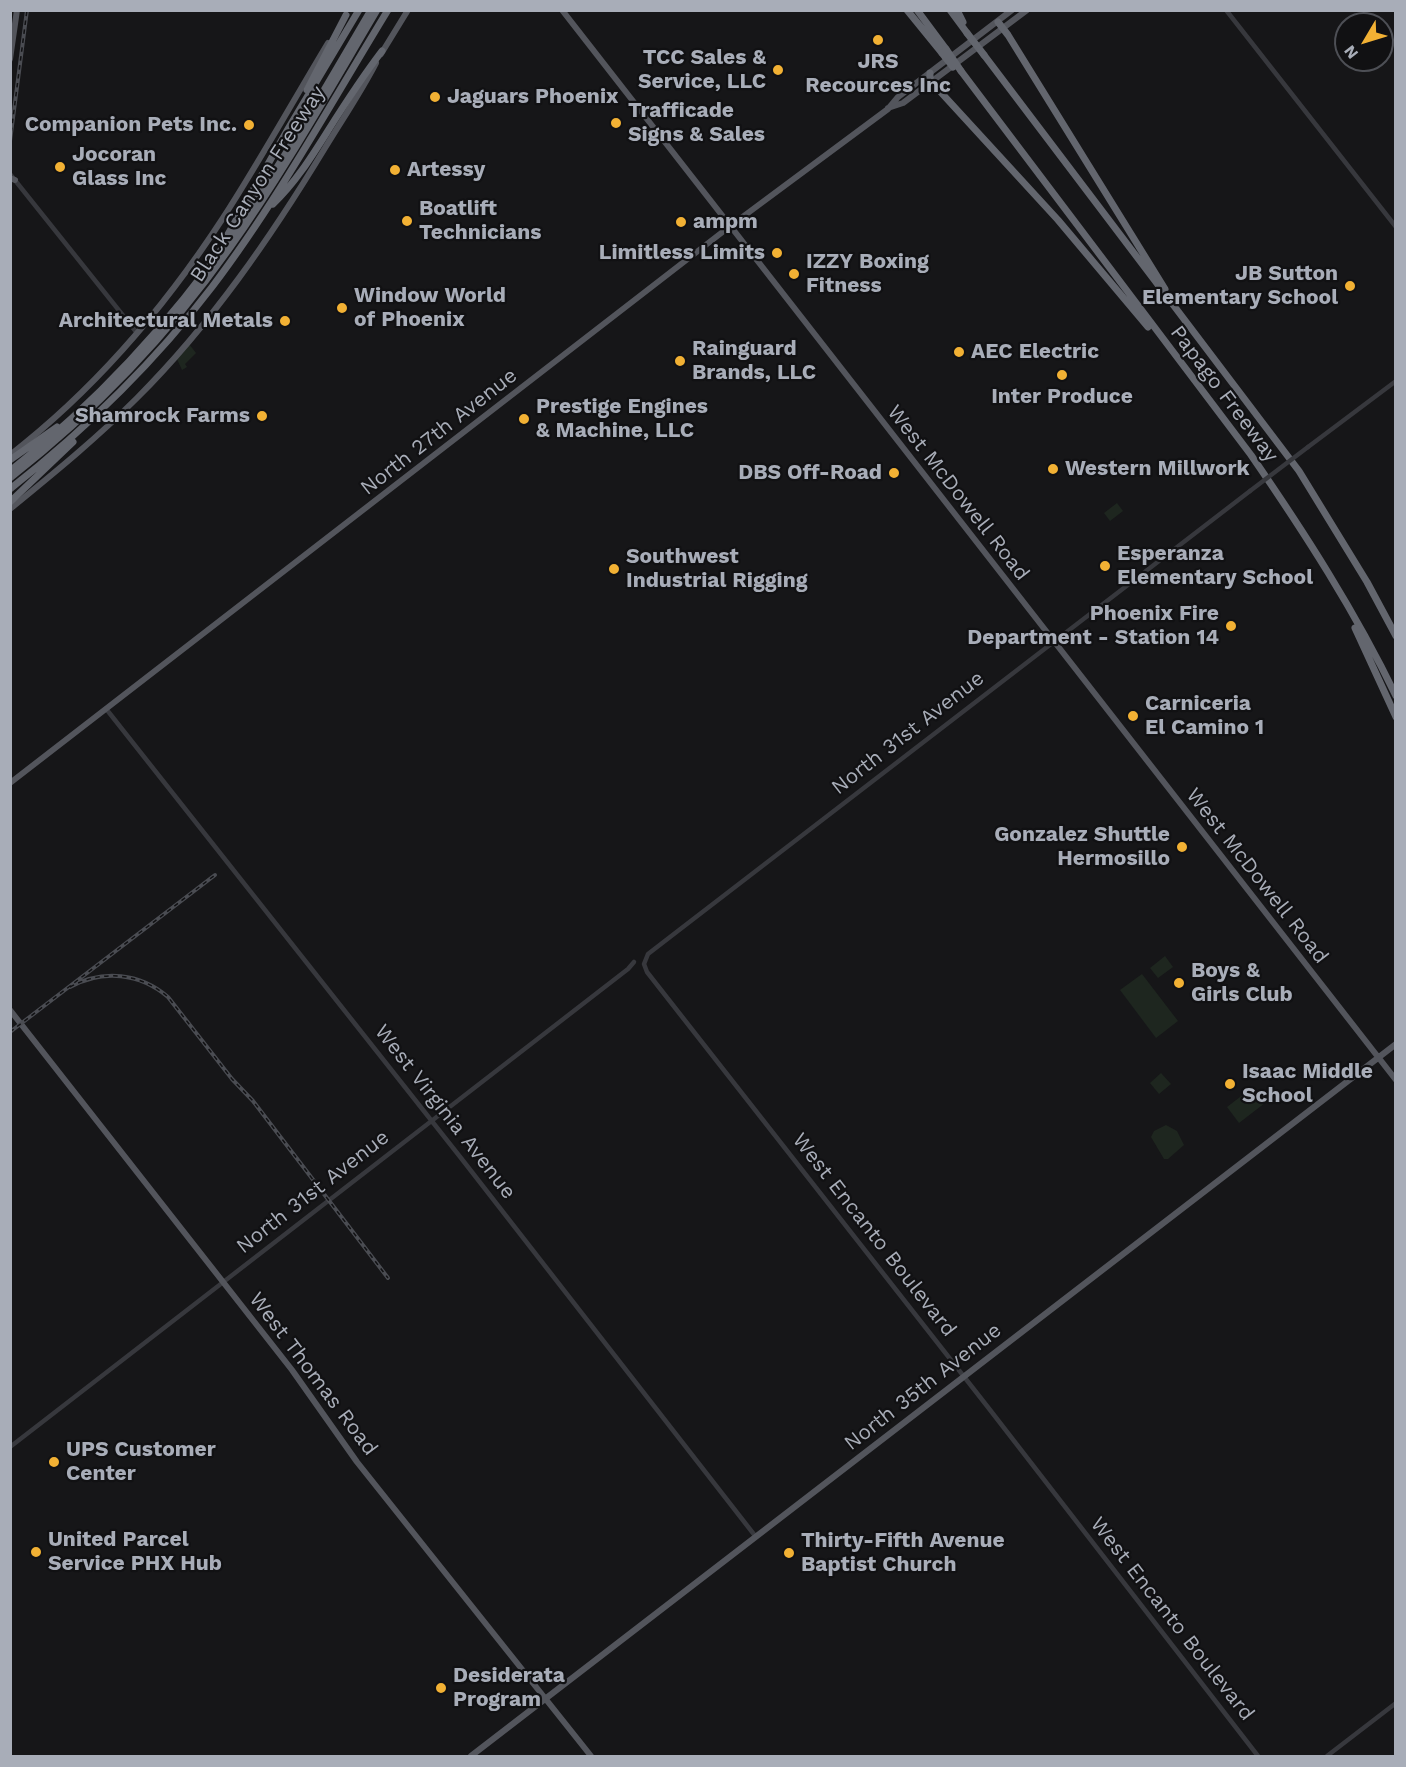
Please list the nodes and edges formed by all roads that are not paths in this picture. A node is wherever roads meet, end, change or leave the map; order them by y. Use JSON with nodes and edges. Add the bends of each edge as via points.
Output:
{"nodes":[{"id":1,"x":17,"y":10,"type":"edge"},
{"id":2,"x":359,"y":10,"type":"edge"},
{"id":3,"x":371,"y":10,"type":"edge"},
{"id":4,"x":377,"y":10,"type":"edge"},
{"id":5,"x":388,"y":10,"type":"edge"},
{"id":6,"x":408,"y":10,"type":"edge"},
{"id":7,"x":562,"y":10,"type":"edge"},
{"id":8,"x":907,"y":10,"type":"edge"},
{"id":9,"x":916,"y":10,"type":"edge"},
{"id":10,"x":950,"y":10,"type":"edge"},
{"id":11,"x":957,"y":10,"type":"edge"},
{"id":12,"x":1012,"y":10,"type":"edge"},
{"id":13,"x":1027,"y":10,"type":"edge"},
{"id":14,"x":1226,"y":10,"type":"edge"},
{"id":15,"x":347,"y":13,"type":"edge"},
{"id":16,"x":998,"y":22,"type":"junction"},
{"id":17,"x":1003,"y":29,"type":"junction"},
{"id":18,"x":967,"y":33,"type":"junction"},
{"id":19,"x":12,"y":36,"type":"edge"},
{"id":20,"x":382,"y":51,"type":"junction"},
{"id":21,"x":944,"y":51,"type":"junction"},
{"id":22,"x":10,"y":59,"type":"edge"},
{"id":23,"x":930,"y":73,"type":"junction"},
{"id":24,"x":932,"y":82,"type":"junction"},
{"id":25,"x":888,"y":109,"type":"junction"},
{"id":26,"x":288,"y":129,"type":"junction"},
{"id":27,"x":12,"y":177,"type":"edge"},
{"id":28,"x":265,"y":212,"type":"junction"},
{"id":29,"x":729,"y":227,"type":"junction"},
{"id":30,"x":1395,"y":227,"type":"edge"},
{"id":31,"x":217,"y":257,"type":"junction"},
{"id":32,"x":1182,"y":316,"type":"junction"},
{"id":33,"x":137,"y":333,"type":"junction"},
{"id":34,"x":1177,"y":358,"type":"junction"},
{"id":35,"x":1395,"y":381,"type":"edge"},
{"id":36,"x":103,"y":409,"type":"junction"},
{"id":37,"x":81,"y":410,"type":"junction"},
{"id":38,"x":10,"y":455,"type":"edge"},
{"id":39,"x":10,"y":460,"type":"edge"},
{"id":40,"x":10,"y":471,"type":"edge"},
{"id":41,"x":10,"y":478,"type":"edge"},
{"id":42,"x":10,"y":489,"type":"edge"},
{"id":43,"x":10,"y":502,"type":"edge"},
{"id":44,"x":10,"y":509,"type":"edge"},
{"id":45,"x":1367,"y":582,"type":"junction"},
{"id":46,"x":1341,"y":595,"type":"junction"},
{"id":47,"x":1395,"y":627,"type":"edge"},
{"id":48,"x":1395,"y":636,"type":"edge"},
{"id":49,"x":1053,"y":641,"type":"junction"},
{"id":50,"x":1395,"y":696,"type":"edge"},
{"id":51,"x":107,"y":710,"type":"junction"},
{"id":52,"x":1395,"y":717,"type":"edge"},
{"id":53,"x":10,"y":783,"type":"edge"},
{"id":54,"x":644,"y":960,"type":"joint"},
{"id":55,"x":634,"y":962,"type":"dead end"},
{"id":56,"x":10,"y":1010,"type":"edge"},
{"id":57,"x":1395,"y":1044,"type":"edge"},
{"id":58,"x":1378,"y":1057,"type":"junction"},
{"id":59,"x":1395,"y":1080,"type":"edge"},
{"id":60,"x":432,"y":1121,"type":"junction"},
{"id":61,"x":224,"y":1283,"type":"junction"},
{"id":62,"x":964,"y":1376,"type":"junction"},
{"id":63,"x":10,"y":1448,"type":"edge"},
{"id":64,"x":756,"y":1537,"type":"junction"},
{"id":65,"x":545,"y":1699,"type":"junction"},
{"id":66,"x":1395,"y":1703,"type":"edge"},
{"id":67,"x":471,"y":1756,"type":"edge"},
{"id":68,"x":591,"y":1756,"type":"edge"},
{"id":69,"x":1258,"y":1756,"type":"edge"},
{"id":70,"x":1327,"y":1756,"type":"edge"}],
"edges":[{"from":1,"to":19,"type":"main road"},
{"from":2,"to":26,"type":"highway"},
{"from":3,"to":31,"type":"highway","name":"Black Canyon Freeway","via":[[265,186]]},
{"from":4,"to":41,"type":"highway","via":[[267,194],[182,311],[94,405]]},
{"from":5,"to":28,"type":"highway","name":"Black Canyon Freeway"},
{"from":6,"to":20,"type":"main road"},
{"from":7,"to":29,"type":"main road","name":"West McDowell Road"},
{"from":8,"to":21,"type":"highway"},
{"from":9,"to":21,"type":"highway","name":"Papago Freeway"},
{"from":10,"to":18,"type":"highway","name":"Papago Freeway"},
{"from":11,"to":18,"type":"highway"},
{"from":12,"to":16,"type":"main road","name":"North 27th Avenue"},
{"from":13,"to":17,"type":"main road","name":"North 27th Avenue"},
{"from":14,"to":30,"type":"street"},
{"from":15,"to":26,"type":"highway"},
{"from":15,"to":33,"type":"main road","via":[[222,220]]},
{"from":16,"to":17,"type":"highway"},
{"from":16,"to":23,"type":"main road","name":"North 27th Avenue"},
{"from":17,"to":24,"type":"main road","name":"North 27th Avenue"},
{"from":17,"to":32,"type":"highway"},
{"from":18,"to":32,"type":"highway","name":"Papago Freeway","bridge":true},
{"from":19,"to":22,"type":"main road"},
{"from":20,"to":28,"type":"highway","via":[[301,173]]},
{"from":20,"to":44,"type":"main road","via":[[293,201],[216,308],[137,398]]},
{"from":21,"to":34,"type":"highway","name":"Papago Freeway","bridge":true},
{"from":23,"to":24,"type":"highway"},
{"from":23,"to":25,"type":"main road","name":"North 27th Avenue"},
{"from":24,"to":25,"type":"main road","name":"North 27th Avenue"},
{"from":24,"to":34,"type":"highway"},
{"from":25,"to":29,"type":"main road","name":"North 27th Avenue"},
{"from":26,"to":31,"type":"highway"},
{"from":27,"to":33,"type":"street"},
{"from":28,"to":36,"type":"highway","name":"Black Canyon Freeway","via":[[185,321]]},
{"from":29,"to":49,"type":"main road","name":"West McDowell Road"},
{"from":29,"to":51,"type":"main road","name":"North 27th Avenue"},
{"from":31,"to":37,"type":"highway","name":"Black Canyon Freeway","via":[[148,341]]},
{"from":32,"to":45,"type":"highway","name":"Papago Freeway","via":[[1299,471]]},
{"from":33,"to":38,"type":"main road","via":[[63,409]]},
{"from":34,"to":46,"type":"highway","name":"Papago Freeway","via":[[1251,455]]},
{"from":35,"to":49,"type":"street","name":"North 31st Avenue","bridge":true},
{"from":36,"to":42,"type":"highway","name":"Black Canyon Freeway"},
{"from":36,"to":43,"type":"highway"},
{"from":37,"to":39,"type":"highway"},
{"from":37,"to":40,"type":"highway","name":"Black Canyon Freeway"},
{"from":45,"to":47,"type":"highway"},
{"from":45,"to":48,"type":"highway","name":"Papago Freeway"},
{"from":46,"to":50,"type":"highway","name":"Papago Freeway"},
{"from":46,"to":52,"type":"highway"},
{"from":49,"to":54,"type":"street","name":"North 31st Avenue"},
{"from":49,"to":58,"type":"main road","name":"West McDowell Road"},
{"from":51,"to":53,"type":"main road","name":"North 27th Avenue"},
{"from":51,"to":60,"type":"street","name":"West Virginia Avenue"},
{"from":54,"to":62,"type":"street","name":"West Encanto Boulevard","via":[[647,972]]},
{"from":55,"to":60,"type":"street","name":"North 31st Avenue"},
{"from":56,"to":61,"type":"main road","name":"West Thomas Road"},
{"from":57,"to":58,"type":"main road","name":"North 35th Avenue"},
{"from":58,"to":59,"type":"main road","name":"West McDowell Road"},
{"from":58,"to":62,"type":"main road","name":"North 35th Avenue"},
{"from":60,"to":61,"type":"street","name":"North 31st Avenue"},
{"from":60,"to":64,"type":"street","name":"West Virginia Avenue"},
{"from":61,"to":63,"type":"street","name":"North 31st Avenue"},
{"from":61,"to":65,"type":"main road","name":"West Thomas Road","via":[[357,1462]]},
{"from":62,"to":64,"type":"main road","name":"North 35th Avenue"},
{"from":62,"to":69,"type":"street","name":"West Encanto Boulevard"},
{"from":64,"to":65,"type":"main road","name":"North 35th Avenue"},
{"from":65,"to":67,"type":"main road","name":"North 35th Avenue"},
{"from":65,"to":68,"type":"main road","name":"West Thomas Road"},
{"from":66,"to":70,"type":"street"}]}
